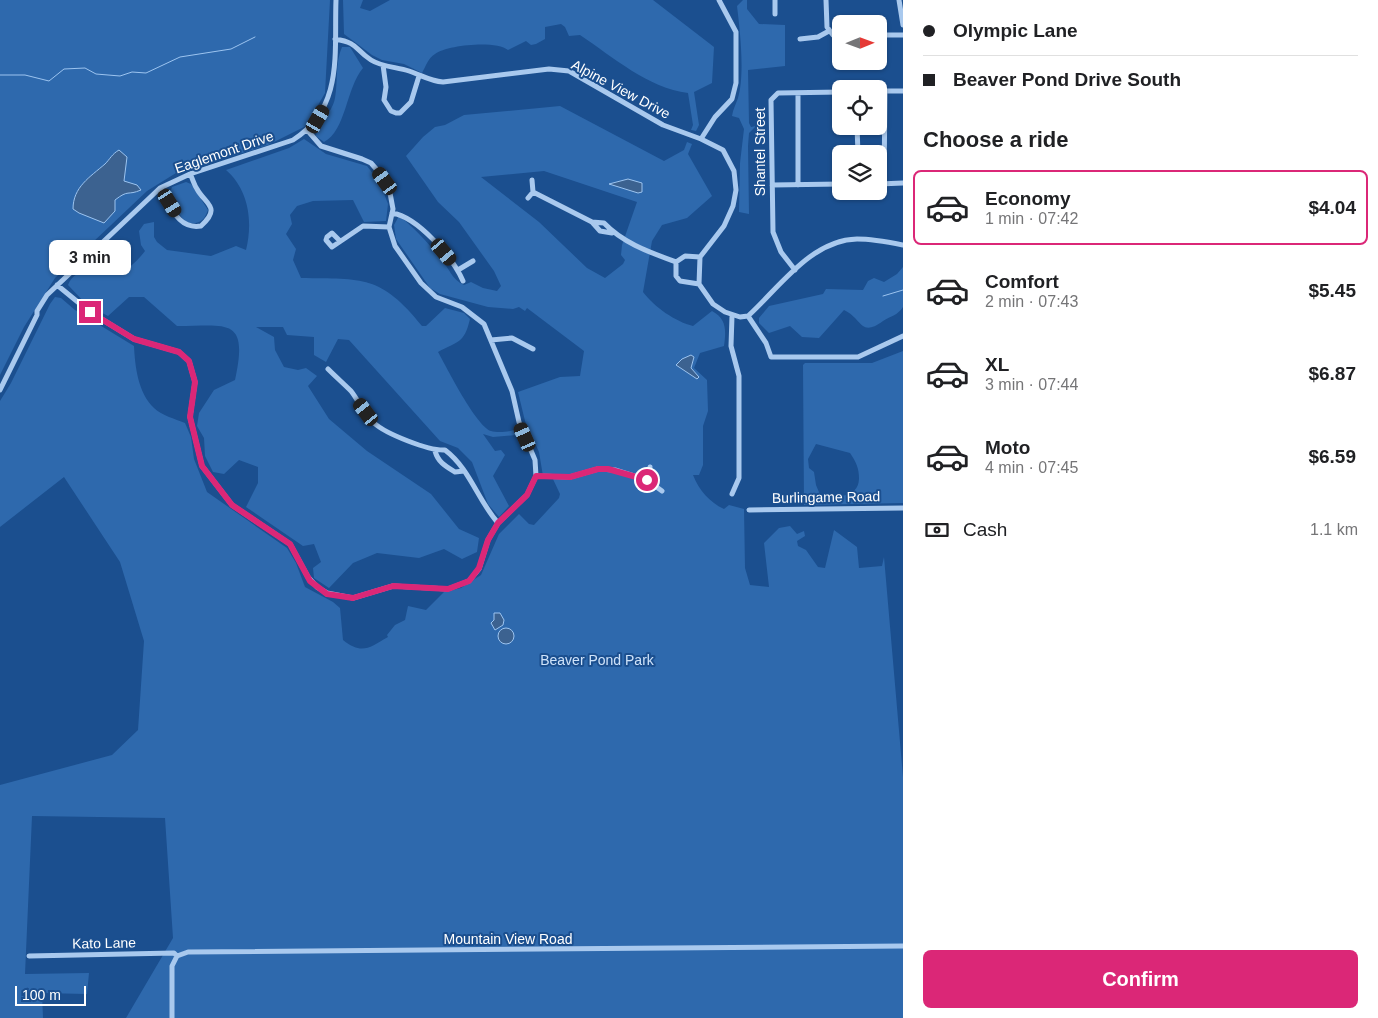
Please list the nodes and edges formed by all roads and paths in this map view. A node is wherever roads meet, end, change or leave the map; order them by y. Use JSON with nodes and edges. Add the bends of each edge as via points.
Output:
{"nodes":[{"id":1,"x":336,"y":0,"type":"edge"},
{"id":2,"x":719,"y":0,"type":"edge"},
{"id":3,"x":775,"y":0,"type":"edge"},
{"id":4,"x":826,"y":0,"type":"edge"},
{"id":5,"x":899,"y":0,"type":"edge"},
{"id":6,"x":775,"y":14,"type":"dead end"},
{"id":7,"x":903,"y":25,"type":"edge"},
{"id":8,"x":829,"y":31,"type":"junction"},
{"id":9,"x":832,"y":33,"type":"edge"},
{"id":10,"x":888,"y":35,"type":"edge"},
{"id":11,"x":903,"y":35,"type":"edge"},
{"id":12,"x":334,"y":39,"type":"junction"},
{"id":13,"x":800,"y":39,"type":"dead end"},
{"id":14,"x":383,"y":65,"type":"junction"},
{"id":15,"x":419,"y":76,"type":"junction"},
{"id":16,"x":887,"y":91,"type":"edge"},
{"id":17,"x":903,"y":91,"type":"edge"},
{"id":18,"x":832,"y":92,"type":"edge"},
{"id":19,"x":798,"y":93,"type":"junction"},
{"id":20,"x":308,"y":131,"type":"junction"},
{"id":21,"x":701,"y":138,"type":"junction"},
{"id":22,"x":190,"y":174,"type":"junction"},
{"id":23,"x":532,"y":180,"type":"dead end"},
{"id":24,"x":903,"y":183,"type":"edge"},
{"id":25,"x":832,"y":184,"type":"edge"},
{"id":26,"x":887,"y":184,"type":"edge"},
{"id":27,"x":798,"y":185,"type":"junction"},
{"id":28,"x":772,"y":186,"type":"junction"},
{"id":29,"x":160,"y":188,"type":"junction"},
{"id":30,"x":533,"y":192,"type":"junction"},
{"id":31,"x":528,"y":198,"type":"dead end"},
{"id":32,"x":392,"y":213,"type":"junction"},
{"id":33,"x":592,"y":222,"type":"junction"},
{"id":34,"x":389,"y":227,"type":"junction"},
{"id":35,"x":612,"y":233,"type":"junction"},
{"id":36,"x":339,"y":240,"type":"dead end"},
{"id":37,"x":903,"y":245,"type":"edge"},
{"id":38,"x":700,"y":258,"type":"junction"},
{"id":39,"x":473,"y":261,"type":"dead end"},
{"id":40,"x":676,"y":262,"type":"junction"},
{"id":41,"x":458,"y":270,"type":"junction"},
{"id":42,"x":795,"y":270,"type":"junction"},
{"id":43,"x":463,"y":282,"type":"dead end"},
{"id":44,"x":57,"y":284,"type":"junction"},
{"id":45,"x":699,"y":284,"type":"junction"},
{"id":46,"x":732,"y":316,"type":"junction"},
{"id":47,"x":748,"y":316,"type":"junction"},
{"id":48,"x":903,"y":336,"type":"edge"},
{"id":49,"x":491,"y":340,"type":"junction"},
{"id":50,"x":533,"y":349,"type":"dead end"},
{"id":51,"x":328,"y":369,"type":"dead end"},
{"id":52,"x":0,"y":390,"type":"edge"},
{"id":53,"x":435,"y":451,"type":"junction"},
{"id":54,"x":650,"y":467,"type":"dead end"},
{"id":55,"x":464,"y":471,"type":"junction"},
{"id":56,"x":536,"y":476,"type":"junction"},
{"id":57,"x":647,"y":480,"type":"junction"},
{"id":58,"x":662,"y":492,"type":"dead end"},
{"id":59,"x":732,"y":494,"type":"dead end"},
{"id":60,"x":903,"y":508,"type":"edge"},
{"id":61,"x":749,"y":510,"type":"dead end"},
{"id":62,"x":498,"y":523,"type":"junction"},
{"id":63,"x":903,"y":946,"type":"edge"},
{"id":64,"x":29,"y":956,"type":"dead end"},
{"id":65,"x":177,"y":956,"type":"junction"},
{"id":66,"x":172,"y":1018,"type":"edge"}],
"edges":[{"from":1,"to":12,"type":"street","name":"Eaglemont Drive"},
{"from":2,"to":21,"type":"street","via":[[736,32],[736,83],[732,99],[714,117]]},
{"from":3,"to":6,"type":"street"},
{"from":4,"to":8,"type":"street"},
{"from":5,"to":7,"type":"street"},
{"from":8,"to":9,"type":"street"},
{"from":8,"to":13,"type":"street","via":[[818,37]]},
{"from":10,"to":11,"type":"street"},
{"from":12,"to":14,"type":"street","name":"Alpine View Drive","via":[[351,42],[371,60]]},
{"from":12,"to":20,"type":"street","name":"Eaglemont Drive","via":[[332,87],[328,102]]},
{"from":14,"to":15,"type":"street","name":"Alpine View Drive"},
{"from":14,"to":15,"type":"street","via":[[384,100],[396,113],[411,102]]},
{"from":15,"to":21,"type":"street","name":"Alpine View Drive","via":[[443,82],[549,69],[569,71],[663,125]]},
{"from":16,"to":17,"type":"street"},
{"from":18,"to":19,"type":"street","name":"Shantel Street"},
{"from":19,"to":27,"type":"street"},
{"from":19,"to":28,"type":"street","name":"Shantel Street","via":[[778,93],[771,100]]},
{"from":20,"to":22,"type":"street","name":"Eaglemont Drive","via":[[293,140]]},
{"from":20,"to":32,"type":"street","via":[[321,146],[371,163],[385,181]]},
{"from":21,"to":38,"type":"street","name":"Alpine View Drive","via":[[723,150],[731,161],[736,190],[724,226]]},
{"from":22,"to":29,"type":"street","name":"Eaglemont Drive"},
{"from":22,"to":29,"type":"street","via":[[197,190],[209,202],[211,211],[201,226],[193,228],[181,223]]},
{"from":23,"to":30,"type":"street"},
{"from":24,"to":26,"type":"street"},
{"from":25,"to":27,"type":"street"},
{"from":27,"to":28,"type":"street"},
{"from":28,"to":42,"type":"street","name":"Shantel Street","via":[[773,232]]},
{"from":29,"to":44,"type":"street","name":"Eaglemont Drive"},
{"from":30,"to":31,"type":"street"},
{"from":30,"to":33,"type":"street"},
{"from":32,"to":34,"type":"street"},
{"from":32,"to":41,"type":"street","via":[[407,217]]},
{"from":33,"to":35,"type":"street","via":[[600,231]]},
{"from":33,"to":35,"type":"street","via":[[604,223]]},
{"from":34,"to":36,"type":"street","via":[[363,226]]},
{"from":34,"to":49,"type":"street","via":[[395,246],[421,283],[436,297],[474,315],[484,324]]},
{"from":35,"to":40,"type":"street"},
{"from":37,"to":42,"type":"street","via":[[856,239],[838,242],[816,253]]},
{"from":38,"to":40,"type":"street","via":[[685,256]]},
{"from":38,"to":45,"type":"street"},
{"from":39,"to":41,"type":"street"},
{"from":40,"to":45,"type":"street","via":[[676,276],[680,281]]},
{"from":41,"to":43,"type":"street"},
{"from":42,"to":47,"type":"street"},
{"from":44,"to":52,"type":"street","name":"Eaglemont Drive","via":[[37,311]]},
{"from":44,"to":62,"type":"street","via":[[90,312],[126,334],[141,342],[179,352],[189,361],[195,382],[190,417],[202,466],[232,505],[290,544],[310,581],[327,594],[353,598],[393,586],[454,588],[469,581],[479,568],[488,540]]},
{"from":45,"to":46,"type":"street","via":[[713,304]]},
{"from":46,"to":47,"type":"street"},
{"from":46,"to":59,"type":"street","via":[[731,346],[738,376],[740,478]]},
{"from":47,"to":48,"type":"street","via":[[771,357],[858,357]]},
{"from":49,"to":50,"type":"street","via":[[512,338]]},
{"from":49,"to":56,"type":"street","via":[[535,460]]},
{"from":51,"to":53,"type":"street","via":[[351,392],[374,423]]},
{"from":53,"to":55,"type":"street","via":[[445,450],[460,461]]},
{"from":53,"to":55,"type":"street","via":[[443,465],[455,472]]},
{"from":54,"to":57,"type":"street"},
{"from":55,"to":62,"type":"street","via":[[469,474],[478,497]]},
{"from":56,"to":57,"type":"street","via":[[557,478],[598,469],[616,470]]},
{"from":56,"to":62,"type":"street","via":[[527,495]]},
{"from":57,"to":58,"type":"street"},
{"from":60,"to":61,"type":"street","name":"Burlingame Road"},
{"from":63,"to":65,"type":"street","name":"Mountain View Road","via":[[188,952]]},
{"from":64,"to":65,"type":"street","name":"Kato Lane","via":[[174,953]]},
{"from":65,"to":66,"type":"street","via":[[172,966]]}]}
